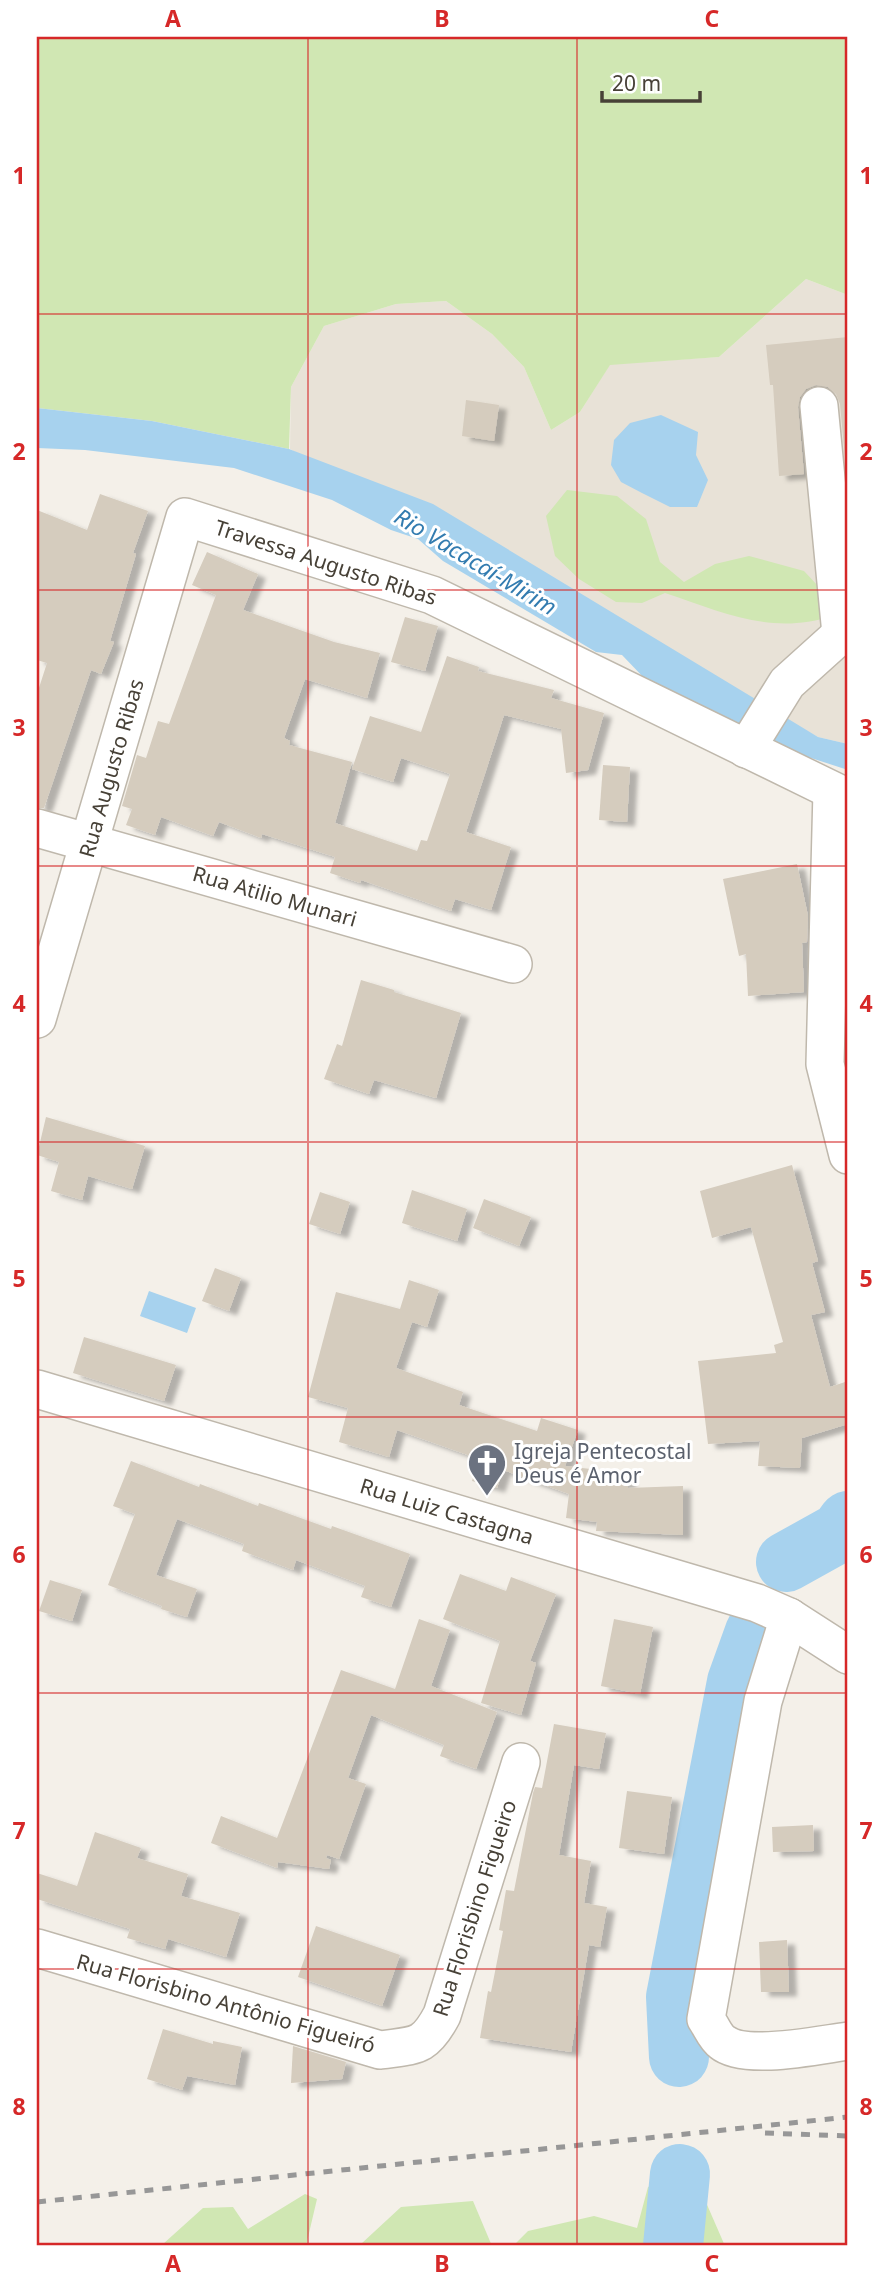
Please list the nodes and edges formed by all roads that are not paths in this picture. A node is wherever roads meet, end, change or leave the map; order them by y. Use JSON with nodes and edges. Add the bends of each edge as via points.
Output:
{"nodes":[{"id":1,"x":819,"y":406,"type":"dead end"},
{"id":2,"x":186,"y":517,"type":"joint"},
{"id":3,"x":845,"y":631,"type":"edge"},
{"id":4,"x":746,"y":749,"type":"junction"},
{"id":5,"x":840,"y":794,"type":"edge"},
{"id":6,"x":37,"y":828,"type":"edge"},
{"id":7,"x":89,"y":843,"type":"junction"},
{"id":8,"x":513,"y":964,"type":"dead end"},
{"id":9,"x":37,"y":1019,"type":"edge"},
{"id":10,"x":848,"y":1155,"type":"edge"},
{"id":11,"x":37,"y":1389,"type":"edge"},
{"id":12,"x":789,"y":1617,"type":"junction"},
{"id":13,"x":848,"y":1655,"type":"edge"},
{"id":14,"x":521,"y":1762,"type":"dead end"},
{"id":15,"x":37,"y":1948,"type":"edge"},
{"id":16,"x":848,"y":2041,"type":"edge"},
{"id":17,"x":416,"y":2045,"type":"joint"}],
"edges":[{"from":1,"to":3,"type":"street"},
{"from":2,"to":4,"type":"street","name":"Travessa Augusto Ribas","via":[[432,595]]},
{"from":2,"to":7,"type":"street","name":"Rua Augusto Ribas"},
{"from":3,"to":4,"type":"street","via":[[787,683]]},
{"from":4,"to":5,"type":"street","name":"Travessa Augusto Ribas"},
{"from":5,"to":10,"type":"street","via":[[825,1064]]},
{"from":6,"to":7,"type":"street","name":"Rua Atilio Munari"},
{"from":7,"to":8,"type":"street","name":"Rua Atilio Munari"},
{"from":7,"to":9,"type":"street","name":"Rua Augusto Ribas"},
{"from":11,"to":12,"type":"street","name":"Rua Luiz Castagna","via":[[757,1602]]},
{"from":12,"to":13,"type":"street","name":"Rua Luiz Castagna"},
{"from":12,"to":16,"type":"street","via":[[763,1701],[706,2019],[720,2041],[753,2052]]},
{"from":14,"to":17,"type":"street","name":"Rua Florisbino Figueiro","via":[[442,2015],[432,2035]]},
{"from":15,"to":17,"type":"street","name":"Rua Florisbino Antônio Figueiró","via":[[380,2050]]}]}
